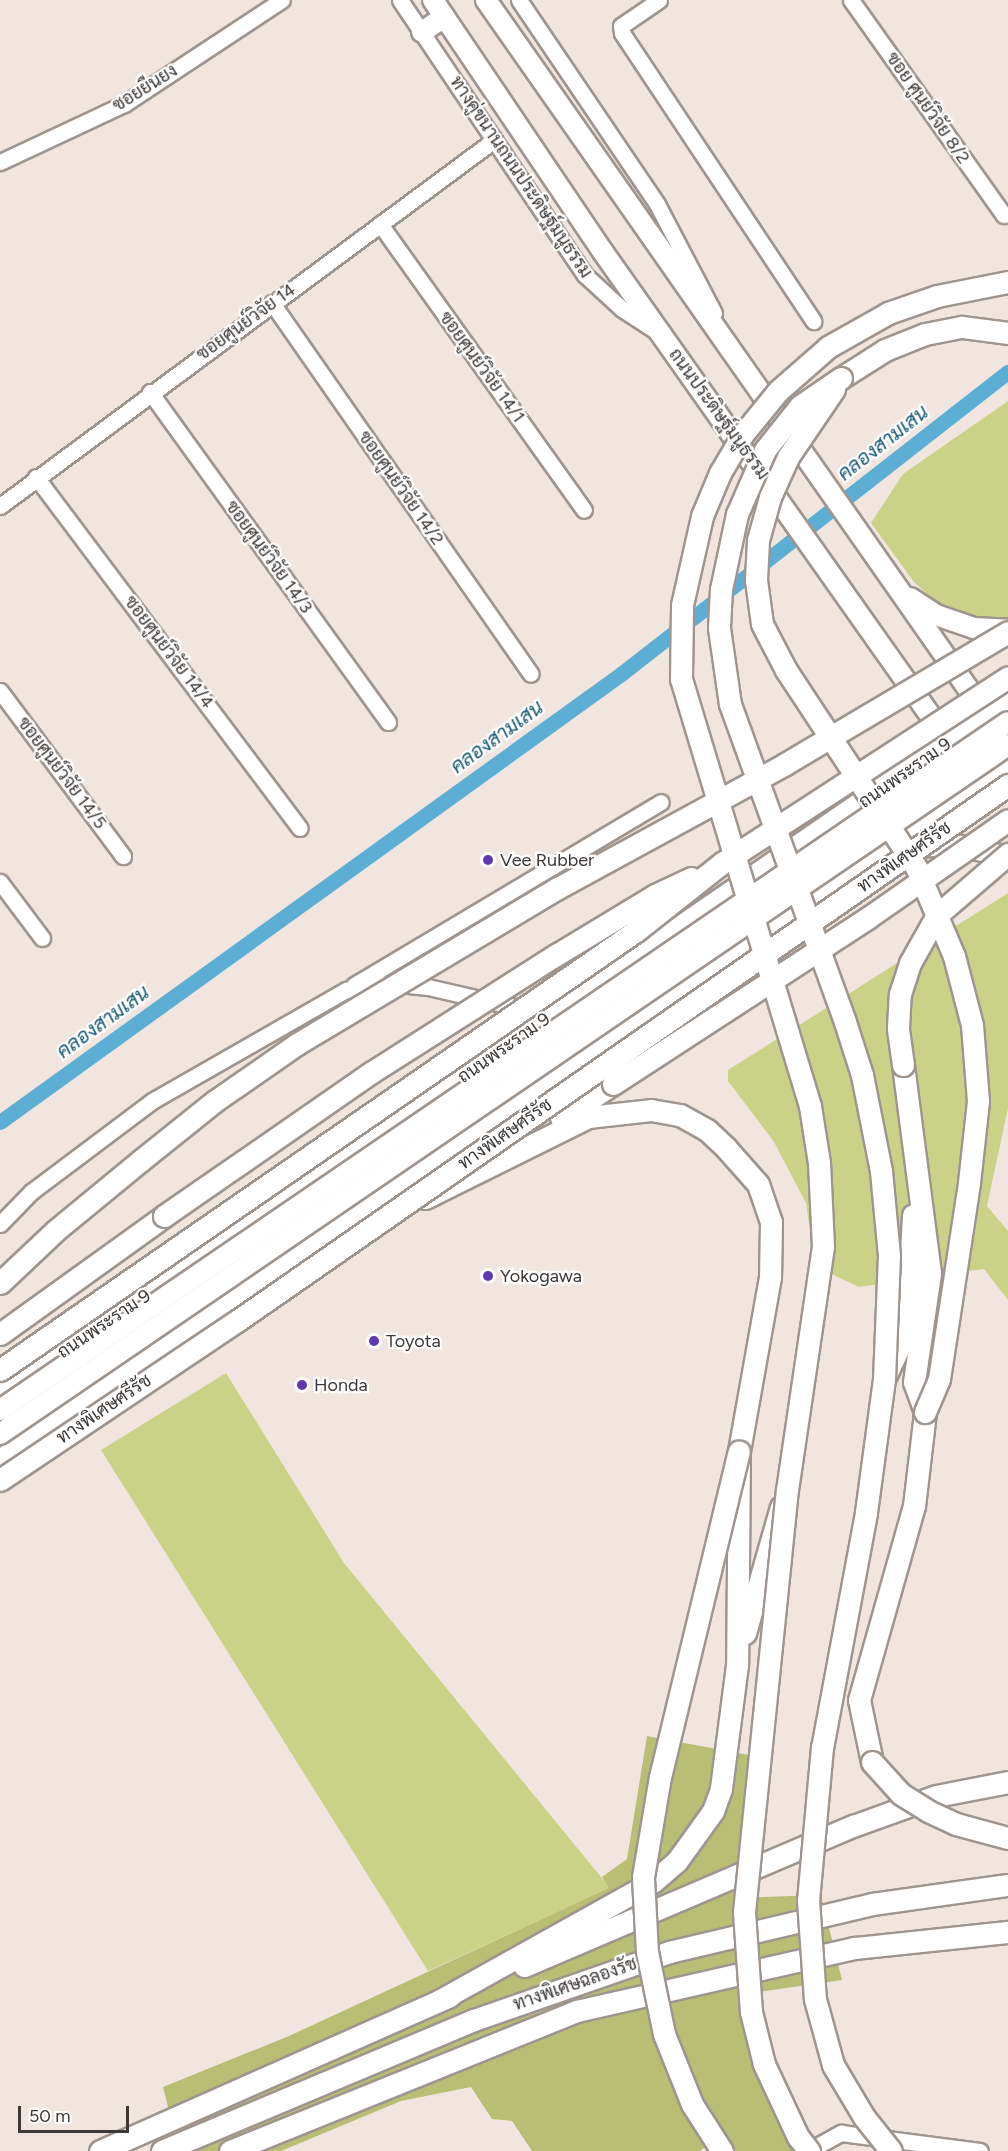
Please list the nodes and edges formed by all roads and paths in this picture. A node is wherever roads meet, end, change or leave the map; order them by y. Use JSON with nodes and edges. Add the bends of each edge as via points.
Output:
{"nodes":[{"id":1,"x":282,"y":0,"type":"edge"},
{"id":2,"x":400,"y":0,"type":"edge"},
{"id":3,"x":433,"y":0,"type":"edge"},
{"id":4,"x":486,"y":0,"type":"edge"},
{"id":5,"x":519,"y":0,"type":"edge"},
{"id":6,"x":659,"y":0,"type":"edge"},
{"id":7,"x":851,"y":0,"type":"edge"},
{"id":8,"x":444,"y":17,"type":"junction"},
{"id":9,"x":422,"y":32,"type":"junction"},
{"id":10,"x":494,"y":140,"type":"junction"},
{"id":11,"x":0,"y":162,"type":"edge"},
{"id":12,"x":1004,"y":215,"type":"dead end"},
{"id":13,"x":380,"y":224,"type":"junction"},
{"id":14,"x":1008,"y":282,"type":"edge"},
{"id":15,"x":272,"y":303,"type":"junction"},
{"id":16,"x":813,"y":321,"type":"dead end"},
{"id":17,"x":1008,"y":333,"type":"edge"},
{"id":18,"x":662,"y":335,"type":"junction"},
{"id":19,"x":740,"y":363,"type":"junction"},
{"id":20,"x":841,"y":378,"type":"junction"},
{"id":21,"x":150,"y":392,"type":"junction"},
{"id":22,"x":36,"y":477,"type":"junction"},
{"id":23,"x":0,"y":506,"type":"edge"},
{"id":24,"x":584,"y":510,"type":"dead end"},
{"id":25,"x":900,"y":592,"type":"junction"},
{"id":26,"x":1008,"y":631,"type":"edge"},
{"id":27,"x":531,"y":674,"type":"dead end"},
{"id":28,"x":1008,"y":677,"type":"edge"},
{"id":29,"x":0,"y":691,"type":"edge"},
{"id":30,"x":1008,"y":701,"type":"edge"},
{"id":31,"x":922,"y":704,"type":"junction"},
{"id":32,"x":987,"y":716,"type":"junction"},
{"id":33,"x":388,"y":722,"type":"dead end"},
{"id":34,"x":1008,"y":722,"type":"edge"},
{"id":35,"x":949,"y":742,"type":"junction"},
{"id":36,"x":1008,"y":746,"type":"edge"},
{"id":37,"x":1008,"y":769,"type":"edge"},
{"id":38,"x":1008,"y":785,"type":"edge"},
{"id":39,"x":981,"y":788,"type":"junction"},
{"id":40,"x":661,"y":802,"type":"dead end"},
{"id":41,"x":1008,"y":820,"type":"edge"},
{"id":42,"x":1008,"y":826,"type":"edge"},
{"id":43,"x":300,"y":828,"type":"dead end"},
{"id":44,"x":894,"y":847,"type":"junction"},
{"id":45,"x":123,"y":856,"type":"dead end"},
{"id":46,"x":1008,"y":856,"type":"edge"},
{"id":47,"x":722,"y":863,"type":"junction"},
{"id":48,"x":760,"y":873,"type":"junction"},
{"id":49,"x":0,"y":882,"type":"edge"},
{"id":50,"x":42,"y":938,"type":"dead end"},
{"id":51,"x":346,"y":990,"type":"junction"},
{"id":52,"x":551,"y":1016,"type":"junction"},
{"id":53,"x":454,"y":1150,"type":"junction"},
{"id":54,"x":916,"y":1154,"type":"junction"},
{"id":55,"x":381,"y":1220,"type":"junction"},
{"id":56,"x":0,"y":1224,"type":"edge"},
{"id":57,"x":0,"y":1283,"type":"edge"},
{"id":58,"x":0,"y":1334,"type":"edge"},
{"id":59,"x":0,"y":1370,"type":"edge"},
{"id":60,"x":884,"y":1379,"type":"junction"},
{"id":61,"x":0,"y":1394,"type":"edge"},
{"id":62,"x":0,"y":1410,"type":"edge"},
{"id":63,"x":925,"y":1412,"type":"junction"},
{"id":64,"x":0,"y":1434,"type":"edge"},
{"id":65,"x":739,"y":1451,"type":"junction"},
{"id":66,"x":0,"y":1460,"type":"edge"},
{"id":67,"x":0,"y":1480,"type":"edge"},
{"id":68,"x":787,"y":1490,"type":"junction"},
{"id":69,"x":736,"y":1665,"type":"junction"},
{"id":70,"x":1008,"y":1782,"type":"edge"},
{"id":71,"x":1008,"y":1838,"type":"edge"},
{"id":72,"x":1008,"y":1885,"type":"edge"},
{"id":73,"x":1008,"y":1932,"type":"edge"},
{"id":74,"x":437,"y":2001,"type":"junction"},
{"id":75,"x":100,"y":2151,"type":"edge"},
{"id":76,"x":162,"y":2151,"type":"edge"},
{"id":77,"x":230,"y":2151,"type":"edge"},
{"id":78,"x":722,"y":2151,"type":"edge"},
{"id":79,"x":809,"y":2151,"type":"edge"},
{"id":80,"x":891,"y":2151,"type":"edge"},
{"id":81,"x":980,"y":2151,"type":"edge"}],
"edges":[{"from":1,"to":11,"type":"street","name":"ซอยยืนยง","via":[[124,104]]},
{"from":2,"to":9,"type":"street","name":"ทางคู่ขนานถนนประดิษฐ์มนูธรรม"},
{"from":3,"to":8,"type":"main road","name":"ถนนประดิษฐ์มนูธรรม"},
{"from":4,"to":19,"type":"main road"},
{"from":5,"to":19,"type":"street","via":[[657,204]]},
{"from":6,"to":16,"type":"street","via":[[621,26],[622,33]]},
{"from":7,"to":12,"type":"street","name":"ซอย ศูนย์วิจัย 8/2"},
{"from":8,"to":9,"type":"main road"},
{"from":8,"to":18,"type":"main road","name":"ถนนประดิษฐ์มนูธรรม"},
{"from":9,"to":10,"type":"street","name":"ทางคู่ขนานถนนประดิษฐ์มนูธรรม"},
{"from":10,"to":13,"type":"street","name":"ซอยศูนย์วิจัย 14"},
{"from":10,"to":18,"type":"street","name":"ทางคู่ขนานถนนประดิษฐ์มนูธรรม","via":[[585,275],[622,309]]},
{"from":13,"to":15,"type":"street","name":"ซอยศูนย์วิจัย 14"},
{"from":13,"to":24,"type":"street","name":"ซอยศูนย์วิจัย 14/1"},
{"from":14,"to":68,"type":"highway","bridge":true,"via":[[937,296],[888,314],[828,347],[778,391],[743,434],[720,473],[702,516],[687,574],[682,605],[681,679],[810,1106],[819,1163],[823,1247]]},
{"from":15,"to":21,"type":"street","name":"ซอยศูนย์วิจัย 14"},
{"from":15,"to":27,"type":"street","name":"ซอยศูนย์วิจัย 14/2"},
{"from":17,"to":20,"type":"highway","via":[[962,327],[925,334],[885,350]]},
{"from":18,"to":31,"type":"main road","name":"ถนนประดิษฐ์มนูธรรม"},
{"from":19,"to":25,"type":"main road"},
{"from":20,"to":60,"type":"highway","bridge":true,"via":[[800,406],[765,450],[737,514],[721,589],[720,628],[726,682],[743,747],[845,1022],[873,1124],[889,1254]]},
{"from":20,"to":63,"type":"highway","bridge":true,"via":[[788,457],[770,496],[758,540],[756,580],[762,624],[786,670],[917,869],[954,956],[972,1025],[978,1101],[969,1183],[939,1379]]},
{"from":21,"to":22,"type":"street","name":"ซอยศูนย์วิจัย 14"},
{"from":21,"to":33,"type":"street","name":"ซอยศูนย์วิจัย 14/3"},
{"from":22,"to":23,"type":"street","name":"ซอยศูนย์วิจัย 14"},
{"from":22,"to":43,"type":"street","name":"ซอยศูนย์วิจัย 14/4"},
{"from":25,"to":26,"type":"main road","via":[[936,615],[974,628]]},
{"from":25,"to":32,"type":"main road"},
{"from":26,"to":57,"type":"highway","bridge":true,"via":[[795,759],[558,888],[297,1044],[215,1101],[140,1161],[55,1231]]},
{"from":28,"to":47,"type":"highway","bridge":true},
{"from":29,"to":45,"type":"street","name":"ซอยศูนย์วิจัย 14/5"},
{"from":30,"to":32,"type":"main road","name":"ถนนพระราม 9"},
{"from":31,"to":35,"type":"main road","name":"ถนนประดิษฐ์มนูธรรม"},
{"from":31,"to":48,"type":"main road","via":[[916,723],[903,738],[824,793]]},
{"from":32,"to":35,"type":"main road","name":"ถนนพระราม 9"},
{"from":32,"to":36,"type":"main road"},
{"from":34,"to":62,"type":"main road","name":"ถนนพระราม 9","bridge":true},
{"from":35,"to":39,"type":"main road","name":"ถนนประดิษฐ์มนูธรรม"},
{"from":35,"to":48,"type":"main road","name":"ถนนพระราม 9"},
{"from":36,"to":64,"type":"main road","name":"ถนนพระราม 9","bridge":true},
{"from":37,"to":39,"type":"main road"},
{"from":38,"to":55,"type":"highway","name":"ทางพิเศษศรีรัช","bridge":true},
{"from":39,"to":42,"type":"main road","name":"ถนนประดิษฐ์มนูธรรม"},
{"from":39,"to":44,"type":"main road"},
{"from":40,"to":51,"type":"street"},
{"from":41,"to":53,"type":"highway","bridge":true,"via":[[869,917],[558,1120],[504,1141]]},
{"from":44,"to":46,"type":"main road","via":[[956,845]]},
{"from":44,"to":53,"type":"main road"},
{"from":46,"to":54,"type":"highway","bridge":true,"via":[[937,915],[910,963],[900,994],[898,1028]]},
{"from":47,"to":58,"type":"highway","bridge":true,"via":[[655,895],[372,1072]]},
{"from":47,"to":59,"type":"highway","bridge":true,"via":[[636,931]]},
{"from":48,"to":52,"type":"main road","name":"ถนนพระราม 9"},
{"from":49,"to":50,"type":"street"},
{"from":51,"to":52,"type":"street","via":[[389,983],[428,987]]},
{"from":51,"to":56,"type":"street","via":[[152,1101],[31,1192]]},
{"from":52,"to":61,"type":"main road","name":"ถนนพระราม 9"},
{"from":53,"to":66,"type":"main road"},
{"from":54,"to":60,"type":"highway","via":[[907,1330]]},
{"from":54,"to":63,"type":"highway","via":[[930,1273],[914,1382]]},
{"from":55,"to":65,"type":"highway","bridge":true,"via":[[588,1117],[651,1110],[680,1115],[706,1130],[758,1184],[771,1222],[770,1277]]},
{"from":55,"to":67,"type":"highway","name":"ทางพิเศษศรีรัช","bridge":true},
{"from":60,"to":80,"type":"highway","bridge":true,"via":[[866,1513],[822,1747],[808,1900],[815,2000],[833,2065],[864,2117]]},
{"from":63,"to":71,"type":"highway","bridge":true,"via":[[914,1506],[859,1700],[862,1727],[872,1762],[901,1794],[956,1824]]},
{"from":65,"to":69,"type":"highway","bridge":true},
{"from":65,"to":78,"type":"highway","bridge":true,"via":[[660,1777],[643,1877],[647,1952],[664,2034],[692,2104]]},
{"from":68,"to":69,"type":"highway","bridge":true,"via":[[764,1558]]},
{"from":68,"to":79,"type":"highway","bridge":true,"via":[[744,1912],[751,2012],[764,2064]]},
{"from":69,"to":74,"type":"highway","via":[[721,1789],[703,1828],[677,1861],[628,1898],[595,1912]]},
{"from":70,"to":74,"type":"highway","bridge":true,"via":[[936,1796],[853,1826]]},
{"from":72,"to":76,"type":"highway","name":"ทางพิเศษฉลองรัช","bridge":true,"via":[[872,1904],[669,1952],[474,2020]]},
{"from":73,"to":77,"type":"highway","name":"ทางพิเศษฉลองรัช","bridge":true,"via":[[855,1948],[577,2011]]},
{"from":74,"to":75,"type":"highway"},
{"from":79,"to":81,"type":"street","via":[[841,2133]]}]}
